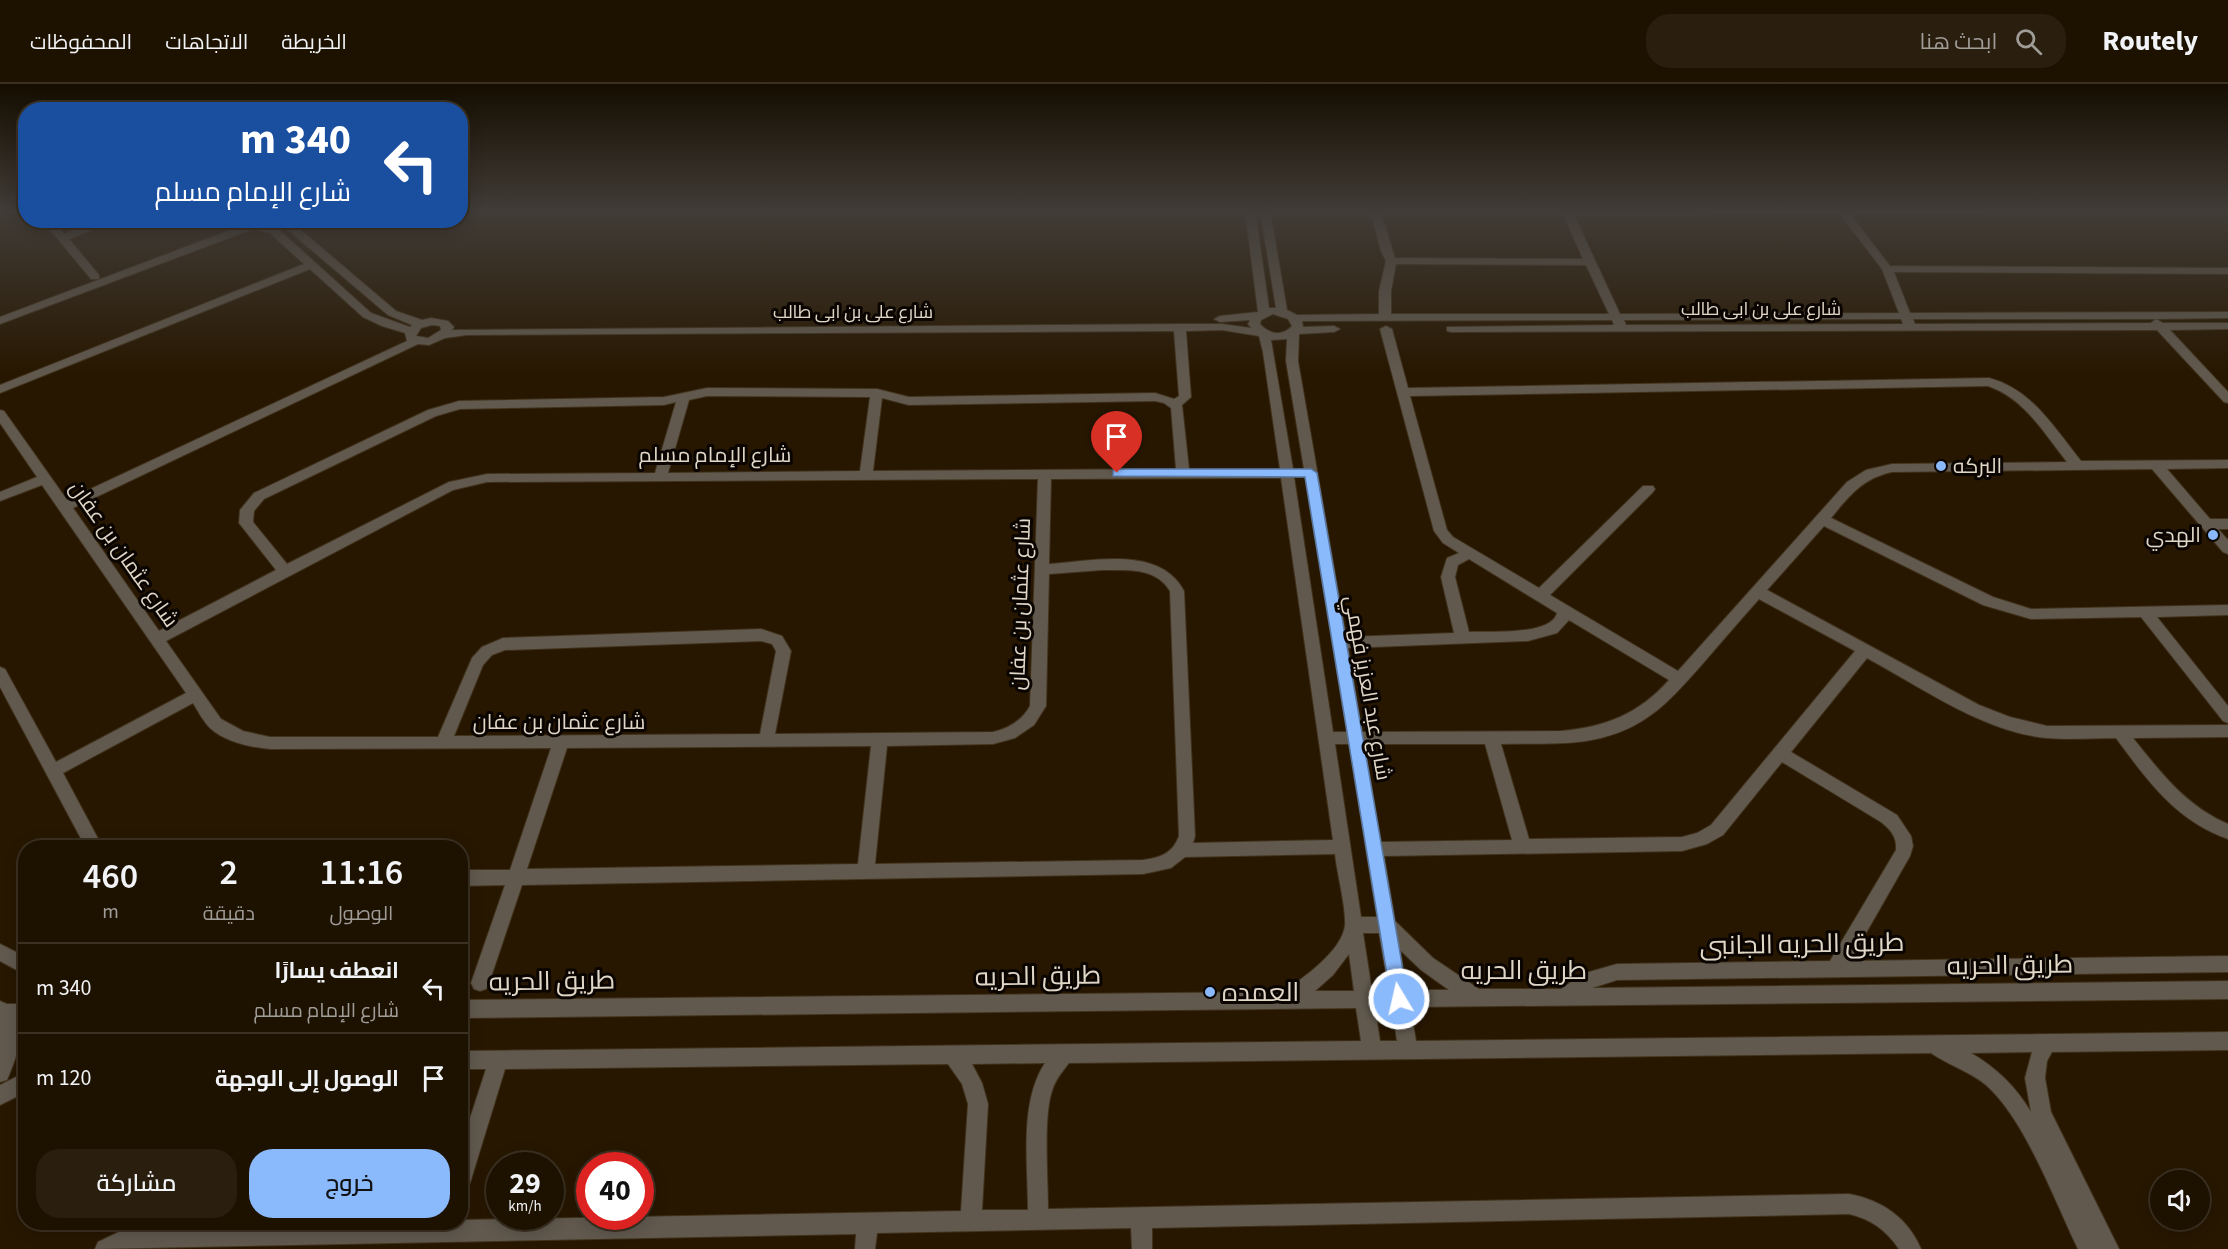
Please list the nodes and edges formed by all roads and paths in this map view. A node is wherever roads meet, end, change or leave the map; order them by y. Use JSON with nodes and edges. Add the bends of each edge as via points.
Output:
{"nodes":[{"id":1,"x":85,"y":264,"type":"edge"},
{"id":2,"x":131,"y":264,"type":"edge"},
{"id":3,"x":144,"y":264,"type":"edge"},
{"id":4,"x":336,"y":264,"type":"edge"},
{"id":5,"x":1258,"y":264,"type":"edge"},
{"id":6,"x":1274,"y":264,"type":"edge"},
{"id":7,"x":1390,"y":264,"type":"edge"},
{"id":8,"x":1592,"y":264,"type":"edge"},
{"id":9,"x":1883,"y":264,"type":"edge"},
{"id":10,"x":311,"y":265,"type":"joint"},
{"id":11,"x":1887,"y":269,"type":"junction"},
{"id":12,"x":2228,"y":271,"type":"edge"},
{"id":13,"x":95,"y":277,"type":"junction"},
{"id":14,"x":1263,"y":300,"type":"junction"},
{"id":15,"x":1281,"y":306,"type":"junction"},
{"id":16,"x":0,"y":312,"type":"edge"},
{"id":17,"x":1261,"y":314,"type":"junction"},
{"id":18,"x":2149,"y":315,"type":"junction"},
{"id":19,"x":2228,"y":315,"type":"edge"},
{"id":20,"x":0,"y":321,"type":"edge"},
{"id":21,"x":1908,"y":321,"type":"junction"},
{"id":22,"x":1221,"y":323,"type":"junction"},
{"id":23,"x":1619,"y":323,"type":"junction"},
{"id":24,"x":421,"y":324,"type":"junction"},
{"id":25,"x":1001,"y":324,"type":"junction"},
{"id":26,"x":1385,"y":324,"type":"junction"},
{"id":27,"x":2159,"y":326,"type":"junction"},
{"id":28,"x":2228,"y":326,"type":"edge"},
{"id":29,"x":1180,"y":327,"type":"junction"},
{"id":30,"x":1294,"y":327,"type":"junction"},
{"id":31,"x":445,"y":330,"type":"junction"},
{"id":32,"x":1263,"y":334,"type":"junction"},
{"id":33,"x":413,"y":336,"type":"junction"},
{"id":34,"x":1269,"y":352,"type":"junction"},
{"id":35,"x":1290,"y":353,"type":"junction"},
{"id":36,"x":2212,"y":381,"type":"junction"},
{"id":37,"x":2228,"y":381,"type":"edge"},
{"id":38,"x":0,"y":389,"type":"edge"},
{"id":39,"x":1403,"y":392,"type":"junction"},
{"id":40,"x":877,"y":393,"type":"junction"},
{"id":41,"x":683,"y":398,"type":"junction"},
{"id":42,"x":2228,"y":399,"type":"edge"},
{"id":43,"x":1174,"y":403,"type":"junction"},
{"id":44,"x":0,"y":414,"type":"edge"},
{"id":45,"x":2228,"y":464,"type":"edge"},
{"id":46,"x":2156,"y":465,"type":"junction"},
{"id":47,"x":2078,"y":466,"type":"junction"},
{"id":48,"x":1183,"y":473,"type":"junction"},
{"id":49,"x":1287,"y":473,"type":"junction"},
{"id":50,"x":1311,"y":473,"type":"junction"},
{"id":51,"x":1046,"y":474,"type":"junction"},
{"id":52,"x":866,"y":475,"type":"junction"},
{"id":53,"x":661,"y":476,"type":"junction"},
{"id":54,"x":45,"y":478,"type":"junction"},
{"id":55,"x":1648,"y":489,"type":"dead end"},
{"id":56,"x":0,"y":498,"type":"edge"},
{"id":57,"x":66,"y":506,"type":"junction"},
{"id":58,"x":1822,"y":519,"type":"junction"},
{"id":59,"x":2206,"y":524,"type":"junction"},
{"id":60,"x":2228,"y":524,"type":"edge"},
{"id":61,"x":2228,"y":549,"type":"edge"},
{"id":62,"x":1468,"y":554,"type":"junction"},
{"id":63,"x":1043,"y":569,"type":"junction"},
{"id":64,"x":285,"y":572,"type":"junction"},
{"id":65,"x":1758,"y":591,"type":"junction"},
{"id":66,"x":1540,"y":596,"type":"junction"},
{"id":67,"x":2228,"y":610,"type":"edge"},
{"id":68,"x":1565,"y":611,"type":"junction"},
{"id":69,"x":2146,"y":613,"type":"junction"},
{"id":70,"x":1463,"y":638,"type":"junction"},
{"id":71,"x":158,"y":639,"type":"junction"},
{"id":72,"x":1339,"y":643,"type":"junction"},
{"id":73,"x":1865,"y":650,"type":"junction"},
{"id":74,"x":0,"y":673,"type":"edge"},
{"id":75,"x":1679,"y":679,"type":"junction"},
{"id":76,"x":197,"y":694,"type":"junction"},
{"id":77,"x":6,"y":697,"type":"edge"},
{"id":78,"x":2228,"y":717,"type":"edge"},
{"id":79,"x":2228,"y":731,"type":"edge"},
{"id":80,"x":2120,"y":732,"type":"junction"},
{"id":81,"x":1491,"y":737,"type":"junction"},
{"id":82,"x":1326,"y":738,"type":"junction"},
{"id":83,"x":1355,"y":738,"type":"junction"},
{"id":84,"x":880,"y":740,"type":"junction"},
{"id":85,"x":766,"y":741,"type":"junction"},
{"id":86,"x":561,"y":743,"type":"junction"},
{"id":87,"x":443,"y":744,"type":"junction"},
{"id":88,"x":1780,"y":753,"type":"junction"},
{"id":89,"x":53,"y":771,"type":"junction"},
{"id":90,"x":2228,"y":832,"type":"edge"},
{"id":91,"x":91,"y":840,"type":"edge"},
{"id":92,"x":1523,"y":847,"type":"junction"},
{"id":93,"x":1342,"y":848,"type":"junction"},
{"id":94,"x":1374,"y":849,"type":"junction"},
{"id":95,"x":1181,"y":850,"type":"junction"},
{"id":96,"x":866,"y":871,"type":"junction"},
{"id":97,"x":515,"y":877,"type":"junction"},
{"id":98,"x":468,"y":878,"type":"edge"},
{"id":99,"x":1353,"y":925,"type":"junction"},
{"id":100,"x":1387,"y":925,"type":"junction"},
{"id":101,"x":0,"y":952,"type":"edge"},
{"id":102,"x":18,"y":962,"type":"edge"},
{"id":103,"x":2228,"y":964,"type":"edge"},
{"id":104,"x":1834,"y":969,"type":"junction"},
{"id":105,"x":480,"y":983,"type":"dead end"},
{"id":106,"x":2228,"y":990,"type":"edge"},
{"id":107,"x":1475,"y":997,"type":"junction"},
{"id":108,"x":1565,"y":997,"type":"junction"},
{"id":109,"x":1364,"y":999,"type":"junction"},
{"id":110,"x":1399,"y":999,"type":"junction"},
{"id":111,"x":1281,"y":1000,"type":"junction"},
{"id":112,"x":468,"y":1010,"type":"edge"},
{"id":113,"x":2,"y":1012,"type":"edge"},
{"id":114,"x":18,"y":1013,"type":"edge"},
{"id":115,"x":2228,"y":1041,"type":"edge"},
{"id":116,"x":2046,"y":1044,"type":"junction"},
{"id":117,"x":1929,"y":1045,"type":"junction"},
{"id":118,"x":1408,"y":1050,"type":"junction"},
{"id":119,"x":1372,"y":1051,"type":"junction"},
{"id":120,"x":1064,"y":1054,"type":"junction"},
{"id":121,"x":952,"y":1055,"type":"junction"},
{"id":122,"x":468,"y":1060,"type":"edge"},
{"id":123,"x":498,"y":1060,"type":"junction"},
{"id":124,"x":0,"y":1073,"type":"edge"},
{"id":125,"x":18,"y":1085,"type":"edge"},
{"id":126,"x":0,"y":1095,"type":"edge"},
{"id":127,"x":468,"y":1157,"type":"edge"},
{"id":128,"x":1141,"y":1217,"type":"junction"},
{"id":129,"x":1038,"y":1220,"type":"junction"},
{"id":130,"x":971,"y":1221,"type":"junction"},
{"id":131,"x":868,"y":1223,"type":"junction"},
{"id":132,"x":468,"y":1227,"type":"edge"},
{"id":133,"x":355,"y":1230,"type":"edge"},
{"id":134,"x":105,"y":1249,"type":"edge"},
{"id":135,"x":865,"y":1249,"type":"edge"},
{"id":136,"x":1142,"y":1249,"type":"edge"},
{"id":137,"x":1911,"y":1249,"type":"edge"},
{"id":138,"x":2089,"y":1249,"type":"edge"},
{"id":139,"x":2109,"y":1249,"type":"edge"}],
"edges":[{"from":1,"to":13,"type":"street"},
{"from":2,"to":13,"type":"street"},
{"from":3,"to":20,"type":"street"},
{"from":4,"to":24,"type":"street","via":[[392,313]]},
{"from":5,"to":14,"type":"street"},
{"from":6,"to":15,"type":"street"},
{"from":7,"to":26,"type":"street"},
{"from":8,"to":23,"type":"street"},
{"from":9,"to":11,"type":"street"},
{"from":10,"to":33,"type":"street","via":[[373,318]]},
{"from":10,"to":38,"type":"street"},
{"from":11,"to":12,"type":"street"},
{"from":11,"to":21,"type":"street"},
{"from":13,"to":16,"type":"street"},
{"from":14,"to":15,"type":"street"},
{"from":14,"to":17,"type":"street"},
{"from":15,"to":17,"type":"street","name":"شارع على بن ابى طالب"},
{"from":15,"to":30,"type":"street"},
{"from":17,"to":22,"type":"street","name":"شارع على بن ابى طالب"},
{"from":17,"to":32,"type":"street","via":[[1254,324]]},
{"from":18,"to":19,"type":"street","name":"شارع على بن ابى طالب"},
{"from":18,"to":21,"type":"street","name":"شارع على بن ابى طالب"},
{"from":18,"to":27,"type":"street"},
{"from":21,"to":23,"type":"street","name":"شارع على بن ابى طالب"},
{"from":21,"to":27,"type":"street","name":"شارع على بن ابى طالب"},
{"from":22,"to":25,"type":"street","name":"شارع على بن ابى طالب"},
{"from":22,"to":29,"type":"street","name":"شارع على بن ابى طالب"},
{"from":22,"to":32,"type":"street","name":"شارع على بن ابى طالب"},
{"from":23,"to":26,"type":"street","name":"شارع على بن ابى طالب"},
{"from":24,"to":31,"type":"street","via":[[436,321]]},
{"from":24,"to":33,"type":"street"},
{"from":25,"to":29,"type":"street","name":"شارع على بن ابى طالب"},
{"from":25,"to":31,"type":"street","name":"شارع على بن ابى طالب"},
{"from":26,"to":30,"type":"street","name":"شارع على بن ابى طالب"},
{"from":26,"to":39,"type":"street"},
{"from":27,"to":28,"type":"street","name":"شارع على بن ابى طالب"},
{"from":27,"to":36,"type":"street"},
{"from":29,"to":43,"type":"street","via":[[1185,397]]},
{"from":30,"to":32,"type":"street","name":"شارع على بن ابى طالب","via":[[1279,337]]},
{"from":30,"to":35,"type":"street","name":"شارع عبد العزيز فهمي"},
{"from":31,"to":33,"type":"street","via":[[430,341]]},
{"from":32,"to":34,"type":"street"},
{"from":33,"to":57,"type":"street"},
{"from":34,"to":35,"type":"street"},
{"from":34,"to":49,"type":"street"},
{"from":35,"to":50,"type":"street","name":"شارع عبد العزيز فهمي"},
{"from":36,"to":37,"type":"street"},
{"from":36,"to":42,"type":"street"},
{"from":39,"to":47,"type":"street","via":[[1989,382],[2021,397]]},
{"from":39,"to":62,"type":"street","via":[[1441,531]]},
{"from":40,"to":41,"type":"street","via":[[707,392]]},
{"from":40,"to":43,"type":"street","via":[[909,401],[1155,398]]},
{"from":40,"to":52,"type":"street"},
{"from":41,"to":53,"type":"street"},
{"from":41,"to":64,"type":"street","via":[[459,405],[441,409],[269,489],[251,504],[246,523]]},
{"from":43,"to":48,"type":"street","via":[[1179,412]]},
{"from":44,"to":54,"type":"street","name":"شارع عثمان بن عفان"},
{"from":45,"to":46,"type":"street"},
{"from":46,"to":47,"type":"street"},
{"from":46,"to":59,"type":"street"},
{"from":47,"to":58,"type":"street","via":[[1875,471],[1861,477]]},
{"from":48,"to":49,"type":"street","name":"شارع الإمام مسلم"},
{"from":48,"to":51,"type":"street","name":"شارع الإمام مسلم"},
{"from":49,"to":50,"type":"street","name":"شارع الإمام مسلم"},
{"from":49,"to":82,"type":"street"},
{"from":50,"to":72,"type":"street","name":"شارع عبد العزيز فهمي"},
{"from":51,"to":52,"type":"street","name":"شارع الإمام مسلم"},
{"from":51,"to":63,"type":"street","name":"شارع عثمان بن عفان"},
{"from":52,"to":53,"type":"street","name":"شارع الإمام مسلم"},
{"from":53,"to":64,"type":"street","name":"شارع الإمام مسلم","via":[[468,480],[431,495]]},
{"from":54,"to":56,"type":"street"},
{"from":54,"to":57,"type":"street","name":"شارع عثمان بن عفان"},
{"from":55,"to":66,"type":"street"},
{"from":57,"to":71,"type":"street","name":"شارع عثمان بن عفان"},
{"from":58,"to":65,"type":"street"},
{"from":58,"to":69,"type":"street","via":[[2010,609],[2052,615]]},
{"from":59,"to":60,"type":"street"},
{"from":59,"to":61,"type":"street"},
{"from":62,"to":66,"type":"street"},
{"from":62,"to":70,"type":"street","via":[[1452,562],[1448,569]]},
{"from":63,"to":84,"type":"street","name":"شارع عثمان بن عفان","via":[[1038,706],[1029,722],[998,738]]},
{"from":63,"to":95,"type":"street","via":[[1139,566],[1166,576],[1177,591],[1187,836]]},
{"from":64,"to":71,"type":"street","name":"شارع الإمام مسلم"},
{"from":65,"to":73,"type":"street"},
{"from":65,"to":75,"type":"street"},
{"from":66,"to":68,"type":"street"},
{"from":67,"to":69,"type":"street"},
{"from":68,"to":70,"type":"street","via":[[1564,620],[1550,631]]},
{"from":68,"to":75,"type":"street"},
{"from":69,"to":78,"type":"street"},
{"from":70,"to":72,"type":"street"},
{"from":71,"to":76,"type":"street","name":"شارع عثمان بن عفان"},
{"from":72,"to":83,"type":"street","name":"شارع عبد العزيز فهمي"},
{"from":73,"to":80,"type":"street","via":[[2007,723],[2047,732]]},
{"from":73,"to":88,"type":"street"},
{"from":74,"to":77,"type":"street"},
{"from":75,"to":81,"type":"street","via":[[1647,713],[1609,731],[1578,736]]},
{"from":76,"to":87,"type":"street","name":"شارع عثمان بن عفان","via":[[215,723],[231,735],[253,742]]},
{"from":76,"to":89,"type":"street"},
{"from":77,"to":89,"type":"street"},
{"from":79,"to":80,"type":"street"},
{"from":80,"to":90,"type":"street","via":[[2185,810]]},
{"from":81,"to":83,"type":"street"},
{"from":81,"to":92,"type":"street"},
{"from":82,"to":83,"type":"street"},
{"from":82,"to":93,"type":"street"},
{"from":83,"to":94,"type":"street","name":"شارع عبد العزيز فهمي"},
{"from":84,"to":85,"type":"street","name":"شارع عثمان بن عفان"},
{"from":84,"to":96,"type":"street"},
{"from":85,"to":86,"type":"street","name":"شارع عثمان بن عفان"},
{"from":85,"to":87,"type":"street","via":[[784,651],[777,640],[761,635],[503,644],[487,651],[477,662]]},
{"from":86,"to":87,"type":"street","name":"شارع عثمان بن عفان"},
{"from":86,"to":97,"type":"street"},
{"from":88,"to":92,"type":"street","via":[[1717,830],[1701,839],[1682,844]]},
{"from":88,"to":104,"type":"street","via":[[1887,817],[1904,838],[1904,851]]},
{"from":89,"to":91,"type":"street"},
{"from":92,"to":94,"type":"street"},
{"from":93,"to":95,"type":"street"},
{"from":93,"to":99,"type":"street"},
{"from":94,"to":100,"type":"street","name":"شارع عبد العزيز فهمي"},
{"from":95,"to":96,"type":"street","via":[[1156,866]]},
{"from":96,"to":97,"type":"street"},
{"from":97,"to":98,"type":"street"},
{"from":97,"to":105,"type":"street"},
{"from":99,"to":100,"type":"street"},
{"from":99,"to":109,"type":"street"},
{"from":99,"to":111,"type":"street","via":[[1331,966],[1309,986]]},
{"from":100,"to":107,"type":"street","via":[[1427,964]]},
{"from":100,"to":110,"type":"street","name":"شارع عبد العزيز فهمي"},
{"from":101,"to":102,"type":"street"},
{"from":103,"to":104,"type":"street","name":"طريق الحريه الجانبى"},
{"from":104,"to":108,"type":"street","name":"طريق الحريه الجانبى","via":[[1617,972],[1579,984]]},
{"from":106,"to":108,"type":"street","name":"طريق الحريه"},
{"from":107,"to":108,"type":"street","name":"طريق الحريه"},
{"from":107,"to":110,"type":"street","name":"طريق الحريه"},
{"from":109,"to":110,"type":"street","name":"طريق الحريه"},
{"from":109,"to":111,"type":"street","name":"طريق الحريه"},
{"from":109,"to":119,"type":"street"},
{"from":110,"to":118,"type":"street","name":"شارع عبد العزيز فهمي"},
{"from":111,"to":112,"type":"street","name":"طريق الحريه"},
{"from":113,"to":114,"type":"street"},
{"from":113,"to":124,"type":"street","via":[[9,1023],[10,1047]]},
{"from":115,"to":116,"type":"street"},
{"from":116,"to":117,"type":"street"},
{"from":116,"to":139,"type":"street","via":[[2038,1057],[2035,1093],[2042,1115]]},
{"from":117,"to":118,"type":"street"},
{"from":117,"to":138,"type":"street","via":[[1956,1054],[2005,1090],[2024,1115]]},
{"from":118,"to":119,"type":"street"},
{"from":119,"to":120,"type":"street"},
{"from":120,"to":121,"type":"street"},
{"from":120,"to":129,"type":"street","via":[[1041,1093]]},
{"from":121,"to":123,"type":"street"},
{"from":121,"to":130,"type":"street","via":[[970,1077],[978,1104]]},
{"from":122,"to":123,"type":"street"},
{"from":123,"to":127,"type":"street"},
{"from":125,"to":126,"type":"street"},
{"from":128,"to":129,"type":"street"},
{"from":128,"to":136,"type":"street"},
{"from":128,"to":137,"type":"street","via":[[1849,1204],[1863,1206],[1891,1222]]},
{"from":129,"to":130,"type":"street"},
{"from":130,"to":131,"type":"street"},
{"from":131,"to":132,"type":"street"},
{"from":131,"to":135,"type":"street"},
{"from":133,"to":134,"type":"street","via":[[140,1237]]}]}
